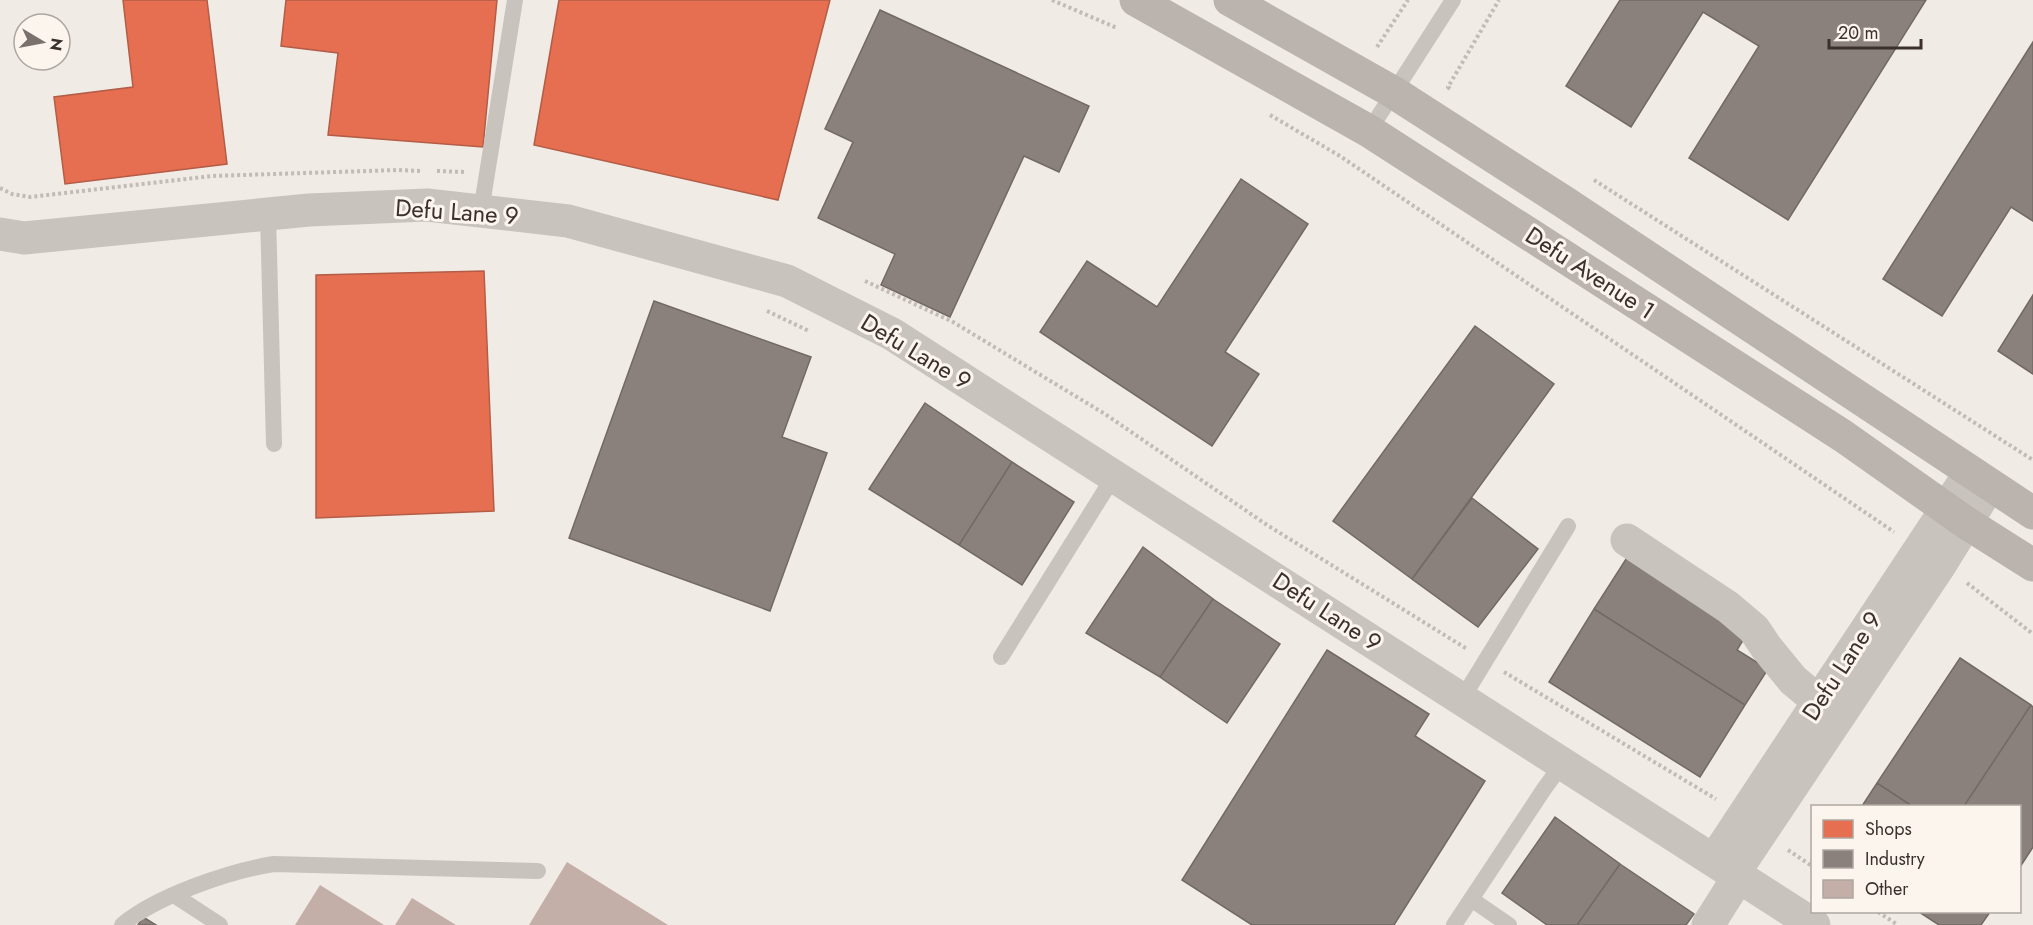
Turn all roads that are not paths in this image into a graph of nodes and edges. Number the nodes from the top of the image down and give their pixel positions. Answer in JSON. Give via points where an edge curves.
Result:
{"nodes":[{"id":1,"x":515,"y":0,"type":"edge"},
{"id":2,"x":1136,"y":0,"type":"edge"},
{"id":3,"x":1230,"y":0,"type":"edge"},
{"id":4,"x":1453,"y":0,"type":"edge"},
{"id":5,"x":1393,"y":92,"type":"junction"},
{"id":6,"x":1369,"y":131,"type":"junction"},
{"id":7,"x":481,"y":211,"type":"junction"},
{"id":8,"x":268,"y":214,"type":"junction"},
{"id":9,"x":0,"y":234,"type":"edge"},
{"id":10,"x":274,"y":444,"type":"dead end"},
{"id":11,"x":1114,"y":476,"type":"junction"},
{"id":12,"x":1980,"y":479,"type":"junction"},
{"id":13,"x":2033,"y":513,"type":"edge"},
{"id":14,"x":1955,"y":515,"type":"junction"},
{"id":15,"x":1568,"y":526,"type":"dead end"},
{"id":16,"x":1627,"y":540,"type":"dead end"},
{"id":17,"x":1929,"y":557,"type":"junction"},
{"id":18,"x":2033,"y":565,"type":"edge"},
{"id":19,"x":1001,"y":657,"type":"dead end"},
{"id":20,"x":1462,"y":699,"type":"junction"},
{"id":21,"x":1818,"y":701,"type":"junction"},
{"id":22,"x":1563,"y":764,"type":"junction"},
{"id":23,"x":1729,"y":870,"type":"junction"},
{"id":24,"x":538,"y":871,"type":"dead end"},
{"id":25,"x":174,"y":895,"type":"junction"},
{"id":26,"x":1471,"y":899,"type":"junction"},
{"id":27,"x":1807,"y":923,"type":"edge"},
{"id":28,"x":122,"y":925,"type":"edge"},
{"id":29,"x":220,"y":925,"type":"edge"},
{"id":30,"x":1455,"y":925,"type":"edge"},
{"id":31,"x":1509,"y":925,"type":"edge"},
{"id":32,"x":1708,"y":925,"type":"edge"}],
"edges":[{"from":1,"to":7,"type":"lane"},
{"from":2,"to":6,"type":"main road","name":"Defu Avenue 1"},
{"from":3,"to":5,"type":"main road","name":"Defu Avenue 1"},
{"from":4,"to":5,"type":"lane"},
{"from":5,"to":6,"type":"lane"},
{"from":5,"to":12,"type":"main road","name":"Defu Avenue 1"},
{"from":6,"to":14,"type":"main road","name":"Defu Avenue 1","via":[[1843,436]]},
{"from":7,"to":8,"type":"street","name":"Defu Lane 9","via":[[427,205]]},
{"from":7,"to":11,"type":"street","name":"Defu Lane 9","via":[[568,221],[787,281],[892,334]]},
{"from":8,"to":9,"type":"street","name":"Defu Lane 9","via":[[24,238]]},
{"from":8,"to":10,"type":"lane"},
{"from":11,"to":19,"type":"lane"},
{"from":11,"to":20,"type":"street","name":"Defu Lane 9"},
{"from":12,"to":13,"type":"main road","name":"Defu Avenue 1"},
{"from":12,"to":14,"type":"street","name":"Defu Lane 9"},
{"from":14,"to":17,"type":"street","name":"Defu Lane 9"},
{"from":14,"to":18,"type":"main road","name":"Defu Avenue 1"},
{"from":15,"to":20,"type":"lane"},
{"from":16,"to":21,"type":"street","via":[[1754,629],[1793,680]]},
{"from":17,"to":21,"type":"street","name":"Defu Lane 9"},
{"from":17,"to":23,"type":"street","name":"Defu Lane 9"},
{"from":20,"to":22,"type":"street","name":"Defu Lane 9"},
{"from":21,"to":23,"type":"street","name":"Defu Lane 9"},
{"from":22,"to":23,"type":"street","name":"Defu Lane 9"},
{"from":22,"to":26,"type":"lane"},
{"from":23,"to":27,"type":"street","name":"Defu Lane 9"},
{"from":23,"to":32,"type":"street"},
{"from":24,"to":25,"type":"lane","via":[[274,864],[247,868]]},
{"from":25,"to":28,"type":"lane","via":[[138,912]]},
{"from":25,"to":29,"type":"lane"},
{"from":26,"to":30,"type":"lane"},
{"from":26,"to":31,"type":"lane"}]}
